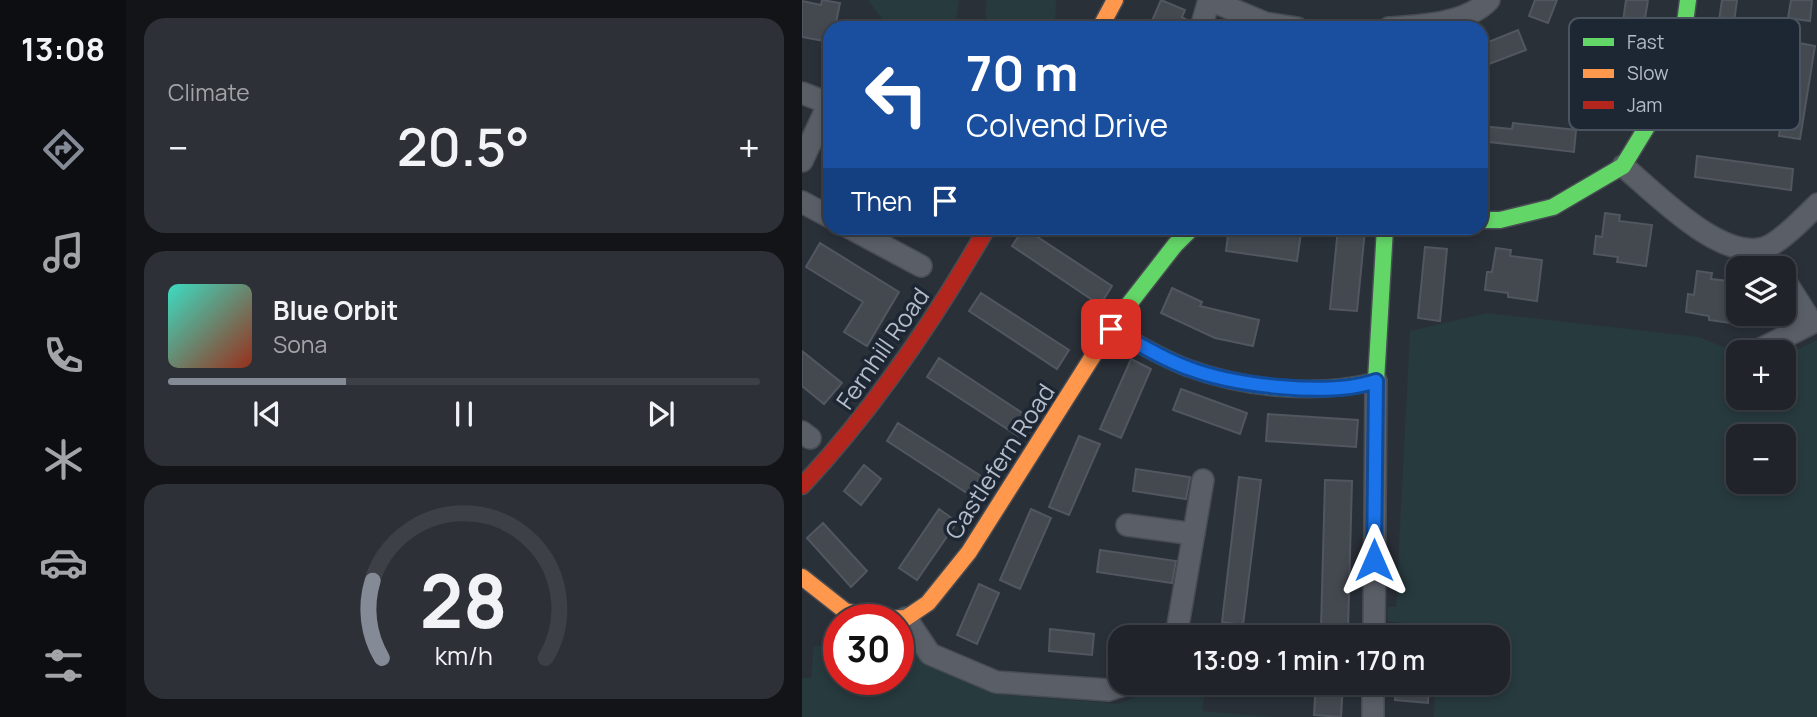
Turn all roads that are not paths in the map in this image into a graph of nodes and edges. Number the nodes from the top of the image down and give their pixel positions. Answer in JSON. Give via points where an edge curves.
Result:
{"nodes":[{"id":1,"x":1115,"y":0,"type":"edge"},
{"id":2,"x":1209,"y":0,"type":"edge"},
{"id":3,"x":1489,"y":0,"type":"edge"},
{"id":4,"x":1688,"y":0,"type":"edge"},
{"id":5,"x":1686,"y":18,"type":"edge"},
{"id":6,"x":1104,"y":21,"type":"edge"},
{"id":7,"x":1202,"y":21,"type":"edge"},
{"id":8,"x":1260,"y":21,"type":"edge"},
{"id":9,"x":1443,"y":21,"type":"edge"},
{"id":10,"x":802,"y":93,"type":"edge"},
{"id":11,"x":823,"y":100,"type":"edge"},
{"id":12,"x":823,"y":115,"type":"edge"},
{"id":13,"x":1645,"y":130,"type":"edge"},
{"id":14,"x":802,"y":161,"type":"edge"},
{"id":15,"x":1623,"y":166,"type":"junction"},
{"id":16,"x":802,"y":202,"type":"edge"},
{"id":17,"x":1818,"y":204,"type":"edge"},
{"id":18,"x":823,"y":213,"type":"edge"},
{"id":19,"x":1488,"y":220,"type":"edge"},
{"id":20,"x":863,"y":235,"type":"edge"},
{"id":21,"x":984,"y":235,"type":"edge"},
{"id":22,"x":1185,"y":235,"type":"edge"},
{"id":23,"x":1385,"y":235,"type":"edge"},
{"id":24,"x":1764,"y":248,"type":"junction"},
{"id":25,"x":1769,"y":256,"type":"edge"},
{"id":26,"x":921,"y":266,"type":"dead end"},
{"id":27,"x":1796,"y":298,"type":"edge"},
{"id":28,"x":1111,"y":329,"type":"junction"},
{"id":29,"x":1779,"y":340,"type":"edge"},
{"id":30,"x":1376,"y":381,"type":"junction"},
{"id":31,"x":1203,"y":480,"type":"dead end"},
{"id":32,"x":802,"y":486,"type":"edge"},
{"id":33,"x":1127,"y":526,"type":"dead end"},
{"id":34,"x":1194,"y":534,"type":"junction"},
{"id":35,"x":802,"y":577,"type":"edge"},
{"id":36,"x":836,"y":604,"type":"edge"},
{"id":37,"x":914,"y":613,"type":"edge"},
{"id":38,"x":1178,"y":625,"type":"edge"},
{"id":39,"x":1374,"y":625,"type":"edge"},
{"id":40,"x":914,"y":630,"type":"edge"},
{"id":41,"x":1108,"y":690,"type":"edge"},
{"id":42,"x":1373,"y":695,"type":"edge"},
{"id":43,"x":1373,"y":717,"type":"edge"}],
"edges":[{"from":1,"to":6,"type":"street"},
{"from":2,"to":7,"type":"street"},
{"from":2,"to":8,"type":"street"},
{"from":3,"to":9,"type":"street","via":[[1479,10]]},
{"from":4,"to":5,"type":"street"},
{"from":10,"to":11,"type":"street"},
{"from":12,"to":14,"type":"street"},
{"from":13,"to":15,"type":"street"},
{"from":15,"to":19,"type":"street","via":[[1553,207]]},
{"from":15,"to":24,"type":"street","via":[[1706,236],[1737,248]]},
{"from":16,"to":18,"type":"street"},
{"from":17,"to":24,"type":"street"},
{"from":20,"to":26,"type":"street"},
{"from":21,"to":32,"type":"street","name":"Fernhill Road","via":[[957,282],[864,414]]},
{"from":22,"to":28,"type":"street","name":"Castlefern Road"},
{"from":23,"to":30,"type":"street"},
{"from":24,"to":25,"type":"street"},
{"from":27,"to":29,"type":"street","via":[[1812,323]]},
{"from":28,"to":30,"type":"street","via":[[1188,368],[1244,383],[1310,388],[1358,387]]},
{"from":28,"to":37,"type":"street","name":"Castlefern Road","via":[[969,552],[928,603]]},
{"from":30,"to":39,"type":"street"},
{"from":31,"to":34,"type":"street"},
{"from":33,"to":34,"type":"street"},
{"from":34,"to":38,"type":"street"},
{"from":35,"to":36,"type":"street"},
{"from":40,"to":41,"type":"street","via":[[930,653],[996,682]]},
{"from":42,"to":43,"type":"street"}]}
